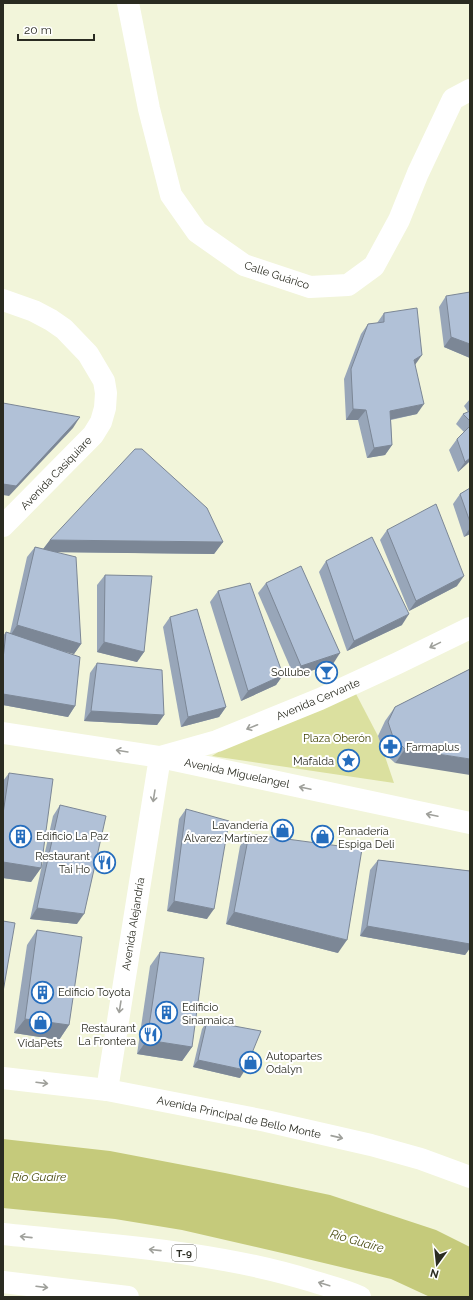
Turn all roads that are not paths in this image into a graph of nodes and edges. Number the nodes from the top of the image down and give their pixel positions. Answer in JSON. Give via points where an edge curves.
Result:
{"nodes":[{"id":1,"x":128,"y":3,"type":"edge"},
{"id":2,"x":470,"y":90,"type":"edge"},
{"id":3,"x":3,"y":300,"type":"edge"},
{"id":4,"x":3,"y":526,"type":"edge"},
{"id":5,"x":470,"y":628,"type":"edge"},
{"id":6,"x":3,"y":733,"type":"edge"},
{"id":7,"x":160,"y":757,"type":"junction"},
{"id":8,"x":470,"y":823,"type":"edge"},
{"id":9,"x":3,"y":1078,"type":"edge"},
{"id":10,"x":107,"y":1090,"type":"junction"},
{"id":11,"x":470,"y":1177,"type":"edge"},
{"id":12,"x":3,"y":1234,"type":"edge"},
{"id":13,"x":3,"y":1282,"type":"edge"},
{"id":14,"x":128,"y":1297,"type":"edge"},
{"id":15,"x":360,"y":1297,"type":"edge"}],
"edges":[{"from":1,"to":2,"type":"main road","name":"Calle Guárico","via":[[149,108],[171,195],[197,232],[244,265],[310,287],[348,285],[374,266],[399,220],[452,100]]},
{"from":3,"to":4,"type":"main road","name":"Avenida Casiquiare","via":[[34,311],[64,329],[88,354],[104,381],[106,393],[101,422],[93,435]]},
{"from":5,"to":7,"type":"main road","name":"Avenida Cervante","one_way":true,"via":[[320,699],[217,741]]},
{"from":7,"to":6,"type":"main road","name":"Avenida Miguelangel","one_way":true},
{"from":8,"to":7,"type":"main road","name":"Avenida Miguelangel","one_way":true},
{"from":7,"to":10,"type":"main road","name":"Avenida Alejandría","one_way":true},
{"from":9,"to":10,"type":"main road","name":"Avenida Principal de Bello Monte","one_way":true},
{"from":10,"to":11,"type":"main road","name":"Avenida Principal de Bello Monte","one_way":true,"via":[[363,1143],[421,1159]]},
{"from":15,"to":12,"type":"main road","number":"T-9","one_way":true,"via":[[295,1276],[238,1262],[177,1252]]},
{"from":13,"to":14,"type":"main road","one_way":true}]}
